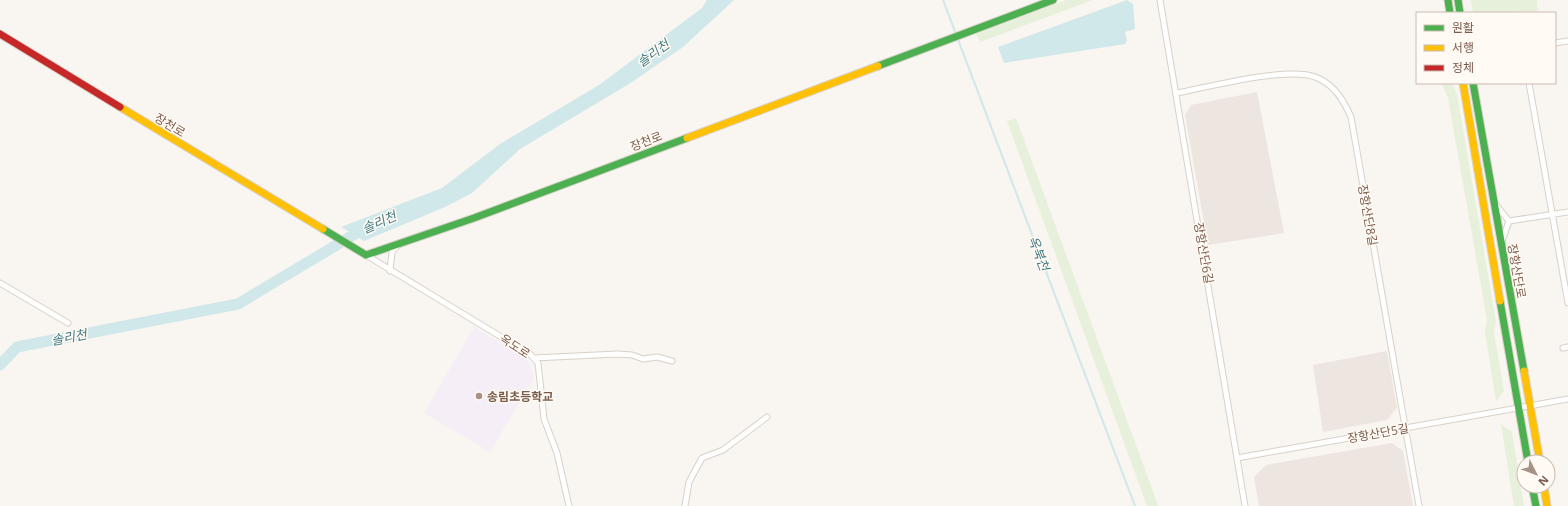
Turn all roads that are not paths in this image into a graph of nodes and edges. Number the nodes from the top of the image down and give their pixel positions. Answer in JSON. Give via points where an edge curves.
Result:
{"nodes":[{"id":1,"x":1053,"y":0,"type":"edge"},
{"id":2,"x":1160,"y":0,"type":"edge"},
{"id":3,"x":1448,"y":0,"type":"edge"},
{"id":4,"x":1458,"y":0,"type":"edge"},
{"id":5,"x":1450,"y":12,"type":"edge"},
{"id":6,"x":1460,"y":12,"type":"edge"},
{"id":7,"x":0,"y":34,"type":"edge"},
{"id":8,"x":1568,"y":41,"type":"edge"},
{"id":9,"x":1556,"y":43,"type":"edge"},
{"id":10,"x":1463,"y":84,"type":"edge"},
{"id":11,"x":1473,"y":84,"type":"edge"},
{"id":12,"x":1529,"y":84,"type":"edge"},
{"id":13,"x":1177,"y":93,"type":"junction"},
{"id":14,"x":1494,"y":202,"type":"junction"},
{"id":15,"x":1568,"y":212,"type":"edge"},
{"id":16,"x":1553,"y":214,"type":"junction"},
{"id":17,"x":1509,"y":221,"type":"junction"},
{"id":18,"x":399,"y":244,"type":"junction"},
{"id":19,"x":1501,"y":245,"type":"junction"},
{"id":20,"x":366,"y":255,"type":"junction"},
{"id":21,"x":390,"y":271,"type":"junction"},
{"id":22,"x":0,"y":283,"type":"edge"},
{"id":23,"x":1568,"y":303,"type":"edge"},
{"id":24,"x":68,"y":323,"type":"dead end"},
{"id":25,"x":534,"y":358,"type":"junction"},
{"id":26,"x":672,"y":361,"type":"dead end"},
{"id":27,"x":1568,"y":399,"type":"edge"},
{"id":28,"x":1529,"y":406,"type":"junction"},
{"id":29,"x":1519,"y":408,"type":"junction"},
{"id":30,"x":767,"y":417,"type":"dead end"},
{"id":31,"x":1406,"y":428,"type":"junction"},
{"id":32,"x":1527,"y":454,"type":"edge"},
{"id":33,"x":1538,"y":454,"type":"edge"},
{"id":34,"x":1237,"y":458,"type":"junction"},
{"id":35,"x":1534,"y":494,"type":"edge"},
{"id":36,"x":1545,"y":494,"type":"edge"},
{"id":37,"x":569,"y":506,"type":"edge"},
{"id":38,"x":685,"y":506,"type":"edge"},
{"id":39,"x":1245,"y":506,"type":"edge"},
{"id":40,"x":1419,"y":506,"type":"edge"},
{"id":41,"x":1536,"y":506,"type":"edge"},
{"id":42,"x":1547,"y":506,"type":"edge"}],
"edges":[{"from":1,"to":18,"type":"main road","name":"장천로"},
{"from":2,"to":13,"type":"street","name":"장항산단6길"},
{"from":3,"to":5,"type":"main road"},
{"from":4,"to":6,"type":"main road"},
{"from":7,"to":20,"type":"main road","name":"장천로"},
{"from":8,"to":9,"type":"street"},
{"from":10,"to":29,"type":"main road","name":"장항산단로"},
{"from":11,"to":14,"type":"main road","name":"장항산단로"},
{"from":12,"to":16,"type":"street"},
{"from":13,"to":31,"type":"street","name":"장항산단8길","via":[[1268,76],[1302,74],[1318,78],[1333,88],[1344,101],[1351,117]]},
{"from":13,"to":34,"type":"street","name":"장항산단6길"},
{"from":14,"to":17,"type":"street"},
{"from":14,"to":19,"type":"main road","name":"장항산단로"},
{"from":15,"to":16,"type":"street"},
{"from":16,"to":17,"type":"street"},
{"from":16,"to":23,"type":"street"},
{"from":17,"to":19,"type":"street"},
{"from":18,"to":20,"type":"main road","name":"장천로"},
{"from":18,"to":21,"type":"street","via":[[392,252]]},
{"from":19,"to":28,"type":"main road","name":"장항산단로"},
{"from":20,"to":21,"type":"street","name":"옥도로"},
{"from":21,"to":25,"type":"street","name":"옥도로"},
{"from":22,"to":24,"type":"street"},
{"from":25,"to":26,"type":"street","via":[[617,354]]},
{"from":25,"to":37,"type":"street","name":"옥도로","via":[[538,363],[544,419],[557,453]]},
{"from":27,"to":28,"type":"street","name":"장항산단5길"},
{"from":28,"to":29,"type":"street","name":"장항산단5길"},
{"from":28,"to":33,"type":"main road","name":"장항산단로"},
{"from":29,"to":31,"type":"street","name":"장항산단5길"},
{"from":29,"to":32,"type":"main road","name":"장항산단로"},
{"from":30,"to":38,"type":"street","via":[[723,450],[702,458],[689,482]]},
{"from":31,"to":34,"type":"street","name":"장항산단5길"},
{"from":31,"to":40,"type":"street","name":"장항산단8길"},
{"from":34,"to":39,"type":"street","name":"장항산단6길"},
{"from":35,"to":41,"type":"main road"},
{"from":36,"to":42,"type":"main road"}]}
